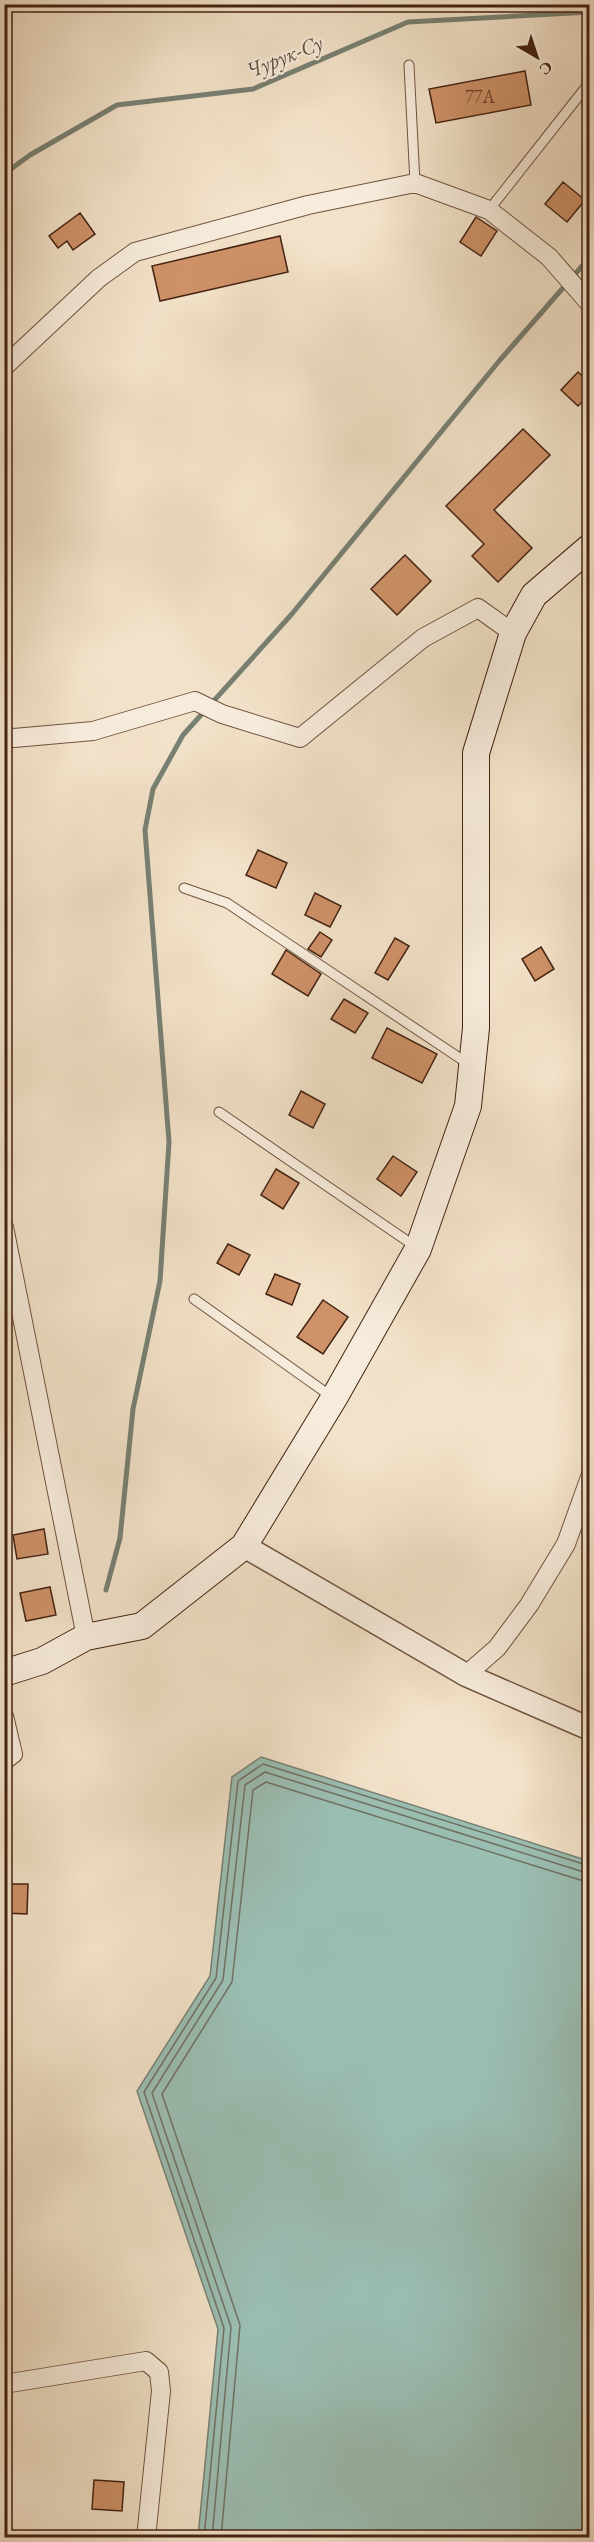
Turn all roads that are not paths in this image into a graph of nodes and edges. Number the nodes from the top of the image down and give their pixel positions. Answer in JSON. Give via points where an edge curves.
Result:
{"nodes":[{"id":1,"x":408,"y":65,"type":"dead end"},
{"id":2,"x":586,"y":87,"type":"dead end"},
{"id":3,"x":415,"y":183,"type":"junction"},
{"id":4,"x":489,"y":210,"type":"junction"},
{"id":5,"x":590,"y":304,"type":"edge"},
{"id":6,"x":4,"y":367,"type":"edge"},
{"id":7,"x":590,"y":547,"type":"edge"},
{"id":8,"x":513,"y":633,"type":"junction"},
{"id":9,"x":4,"y":737,"type":"edge"},
{"id":10,"x":184,"y":888,"type":"dead end"},
{"id":11,"x":472,"y":1067,"type":"junction"},
{"id":12,"x":219,"y":1112,"type":"dead end"},
{"id":13,"x":4,"y":1227,"type":"edge"},
{"id":14,"x":418,"y":1249,"type":"junction"},
{"id":15,"x":194,"y":1299,"type":"dead end"},
{"id":16,"x":334,"y":1398,"type":"junction"},
{"id":17,"x":590,"y":1477,"type":"edge"},
{"id":18,"x":244,"y":1546,"type":"junction"},
{"id":19,"x":86,"y":1637,"type":"junction"},
{"id":20,"x":4,"y":1673,"type":"edge"},
{"id":21,"x":466,"y":1675,"type":"junction"},
{"id":22,"x":4,"y":1716,"type":"edge"},
{"id":23,"x":590,"y":1729,"type":"edge"},
{"id":24,"x":4,"y":1761,"type":"edge"},
{"id":25,"x":4,"y":2384,"type":"edge"},
{"id":26,"x":146,"y":2538,"type":"edge"}],
"edges":[{"from":1,"to":3,"type":"lane"},
{"from":2,"to":4,"type":"lane"},
{"from":3,"to":4,"type":"street"},
{"from":3,"to":6,"type":"street","via":[[308,205],[135,252],[99,278]]},
{"from":4,"to":5,"type":"street","via":[[549,257]]},
{"from":7,"to":8,"type":"main road","via":[[534,595]]},
{"from":8,"to":9,"type":"street","via":[[478,608],[423,638],[300,738],[222,714],[195,701],[93,731]]},
{"from":8,"to":11,"type":"main road","via":[[476,753],[476,1028]]},
{"from":10,"to":11,"type":"lane","via":[[227,903]]},
{"from":11,"to":14,"type":"main road","via":[[468,1106]]},
{"from":12,"to":14,"type":"lane"},
{"from":13,"to":19,"type":"street"},
{"from":14,"to":16,"type":"main road"},
{"from":15,"to":16,"type":"lane"},
{"from":16,"to":18,"type":"main road"},
{"from":17,"to":21,"type":"street","via":[[566,1544],[529,1605],[497,1648]]},
{"from":18,"to":19,"type":"main road","via":[[142,1626]]},
{"from":18,"to":21,"type":"street"},
{"from":19,"to":20,"type":"main road","via":[[42,1660]]},
{"from":21,"to":23,"type":"street"},
{"from":22,"to":24,"type":"street","via":[[13,1754]]},
{"from":25,"to":26,"type":"street","via":[[146,2361],[159,2372],[161,2391]]}]}
